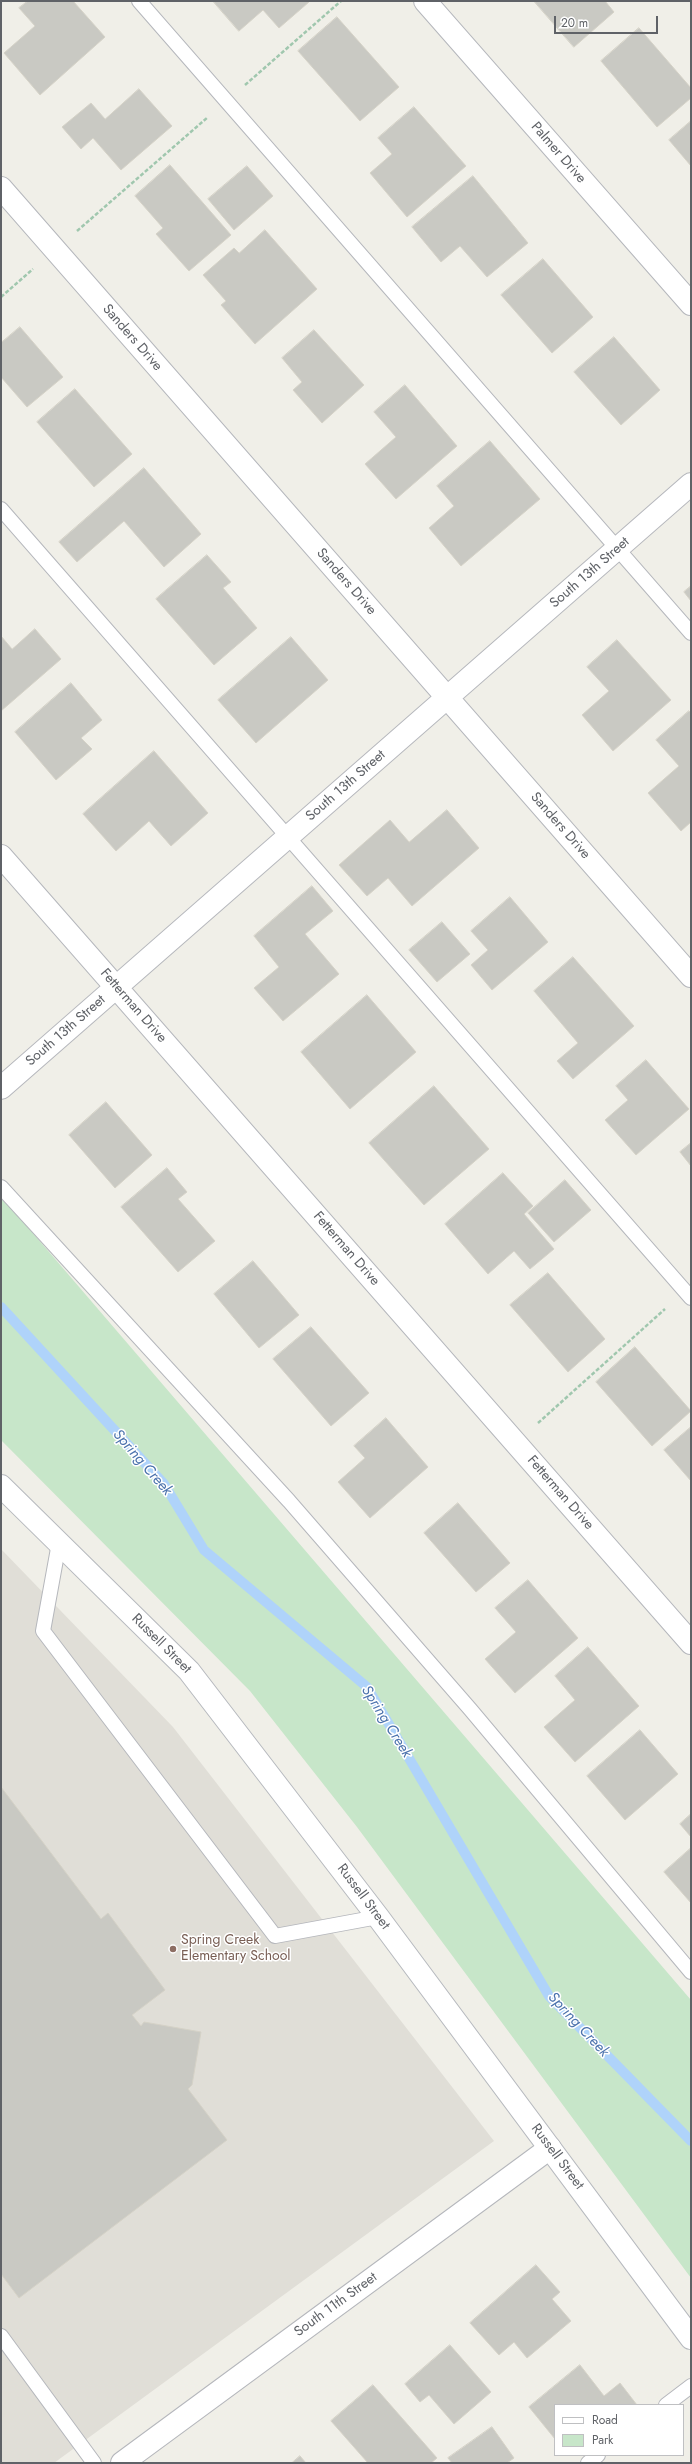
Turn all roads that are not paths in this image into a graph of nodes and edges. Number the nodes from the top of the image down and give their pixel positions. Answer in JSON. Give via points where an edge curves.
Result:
{"nodes":[{"id":1,"x":139,"y":1,"type":"edge"},
{"id":2,"x":425,"y":1,"type":"edge"},
{"id":3,"x":1,"y":188,"type":"edge"},
{"id":4,"x":691,"y":304,"type":"edge"},
{"id":5,"x":691,"y":484,"type":"edge"},
{"id":6,"x":1,"y":509,"type":"edge"},
{"id":7,"x":618,"y":549,"type":"junction"},
{"id":8,"x":691,"y":633,"type":"edge"},
{"id":9,"x":447,"y":698,"type":"junction"},
{"id":10,"x":289,"y":837,"type":"junction"},
{"id":11,"x":1,"y":856,"type":"edge"},
{"id":12,"x":691,"y":976,"type":"edge"},
{"id":13,"x":116,"y":987,"type":"junction"},
{"id":14,"x":1,"y":1088,"type":"edge"},
{"id":15,"x":1,"y":1187,"type":"edge"},
{"id":16,"x":688,"y":1295,"type":"edge"},
{"id":17,"x":1,"y":1486,"type":"edge"},
{"id":18,"x":59,"y":1543,"type":"junction"},
{"id":19,"x":691,"y":1644,"type":"edge"},
{"id":20,"x":378,"y":1917,"type":"junction"},
{"id":21,"x":691,"y":1972,"type":"edge"},
{"id":22,"x":550,"y":2148,"type":"junction"},
{"id":23,"x":1,"y":2336,"type":"edge"},
{"id":24,"x":691,"y":2338,"type":"edge"},
{"id":25,"x":691,"y":2386,"type":"edge"},
{"id":26,"x":667,"y":2404,"type":"edge"},
{"id":27,"x":597,"y":2456,"type":"edge"},
{"id":28,"x":94,"y":2463,"type":"edge"},
{"id":29,"x":122,"y":2463,"type":"edge"},
{"id":30,"x":588,"y":2463,"type":"edge"}],
"edges":[{"from":1,"to":7,"type":"lane"},
{"from":2,"to":4,"type":"street","name":"Palmer Drive"},
{"from":3,"to":9,"type":"street","name":"Sanders Drive"},
{"from":5,"to":7,"type":"street","name":"South 13th Street"},
{"from":6,"to":10,"type":"lane"},
{"from":7,"to":8,"type":"lane"},
{"from":7,"to":9,"type":"street","name":"South 13th Street"},
{"from":9,"to":10,"type":"street","name":"South 13th Street"},
{"from":9,"to":12,"type":"street","name":"Sanders Drive"},
{"from":10,"to":13,"type":"street","name":"South 13th Street"},
{"from":10,"to":16,"type":"lane"},
{"from":11,"to":13,"type":"street","name":"Fetterman Drive"},
{"from":13,"to":14,"type":"street","name":"South 13th Street"},
{"from":13,"to":19,"type":"street","name":"Fetterman Drive"},
{"from":15,"to":21,"type":"lane","via":[[289,1501],[465,1703]]},
{"from":17,"to":18,"type":"street","name":"Russell Street"},
{"from":18,"to":20,"type":"street","name":"Russell Street","via":[[189,1671]]},
{"from":18,"to":20,"type":"lane","via":[[43,1631],[275,1936]]},
{"from":20,"to":22,"type":"street","name":"Russell Street"},
{"from":22,"to":24,"type":"street","name":"Russell Street"},
{"from":22,"to":29,"type":"street","name":"South 11th Street"},
{"from":23,"to":28,"type":"lane"},
{"from":25,"to":26,"type":"lane"},
{"from":27,"to":30,"type":"lane"}]}
